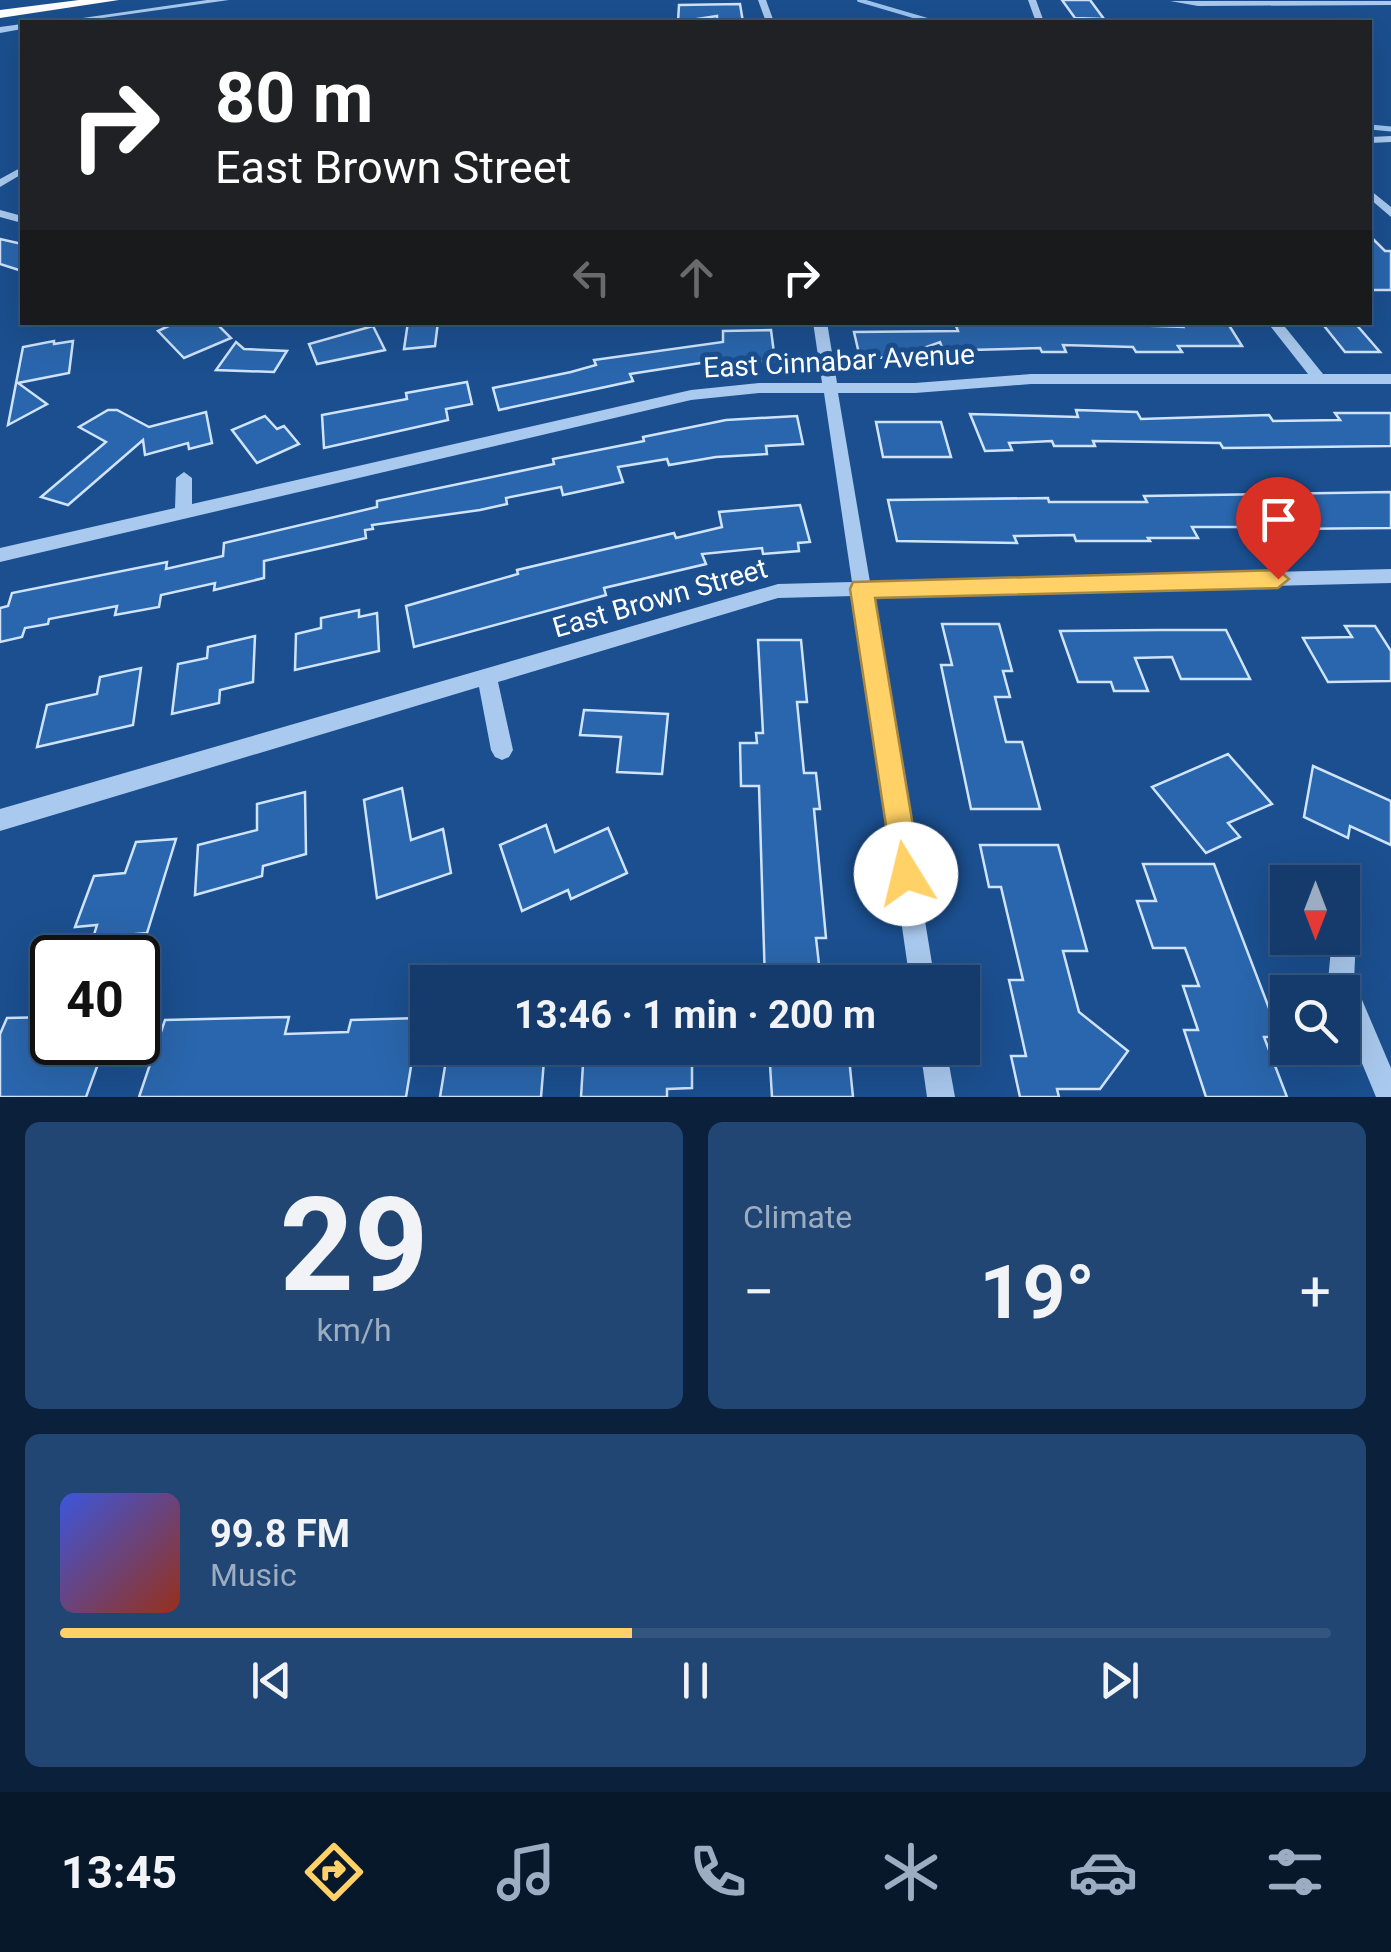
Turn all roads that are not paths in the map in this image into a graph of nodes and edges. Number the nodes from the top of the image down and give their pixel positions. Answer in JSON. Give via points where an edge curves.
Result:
{"nodes":[{"id":1,"x":112,"y":0,"type":"edge"},
{"id":2,"x":224,"y":0,"type":"edge"},
{"id":3,"x":1174,"y":0,"type":"edge"},
{"id":4,"x":1391,"y":3,"type":"edge"},
{"id":5,"x":0,"y":14,"type":"edge"},
{"id":6,"x":74,"y":20,"type":"edge"},
{"id":7,"x":1372,"y":195,"type":"edge"},
{"id":8,"x":1391,"y":214,"type":"edge"},
{"id":9,"x":820,"y":325,"type":"edge"},
{"id":10,"x":1274,"y":325,"type":"edge"},
{"id":11,"x":1391,"y":379,"type":"edge"},
{"id":12,"x":1320,"y":380,"type":"junction"},
{"id":13,"x":830,"y":389,"type":"junction"},
{"id":14,"x":184,"y":478,"type":"dead end"},
{"id":15,"x":184,"y":512,"type":"junction"},
{"id":16,"x":0,"y":554,"type":"edge"},
{"id":17,"x":1391,"y":576,"type":"edge"},
{"id":18,"x":862,"y":589,"type":"junction"},
{"id":19,"x":487,"y":676,"type":"junction"},
{"id":20,"x":502,"y":750,"type":"dead end"},
{"id":21,"x":0,"y":820,"type":"edge"},
{"id":22,"x":1342,"y":955,"type":"edge"},
{"id":23,"x":919,"y":965,"type":"edge"},
{"id":24,"x":936,"y":1065,"type":"edge"},
{"id":25,"x":941,"y":1097,"type":"edge"},
{"id":26,"x":1390,"y":1097,"type":"edge"}],
"edges":[{"from":1,"to":5,"type":"highway"},
{"from":2,"to":6,"type":"street"},
{"from":3,"to":4,"type":"street"},
{"from":7,"to":8,"type":"street"},
{"from":9,"to":13,"type":"street"},
{"from":10,"to":12,"type":"street"},
{"from":11,"to":12,"type":"street","name":"East Cinnabar Avenue"},
{"from":12,"to":13,"type":"street","name":"East Cinnabar Avenue","via":[[1030,379]]},
{"from":13,"to":15,"type":"street","name":"East Cinnabar Avenue","via":[[691,395]]},
{"from":13,"to":18,"type":"street"},
{"from":14,"to":15,"type":"street"},
{"from":15,"to":16,"type":"street","name":"East Cinnabar Avenue"},
{"from":17,"to":18,"type":"street","name":"East Brown Street"},
{"from":18,"to":19,"type":"street","name":"East Brown Street","via":[[778,591]]},
{"from":18,"to":23,"type":"street"},
{"from":19,"to":20,"type":"street"},
{"from":19,"to":21,"type":"street","name":"East Brown Street"},
{"from":22,"to":26,"type":"street","via":[[1340,982]]},
{"from":24,"to":25,"type":"street"}]}
